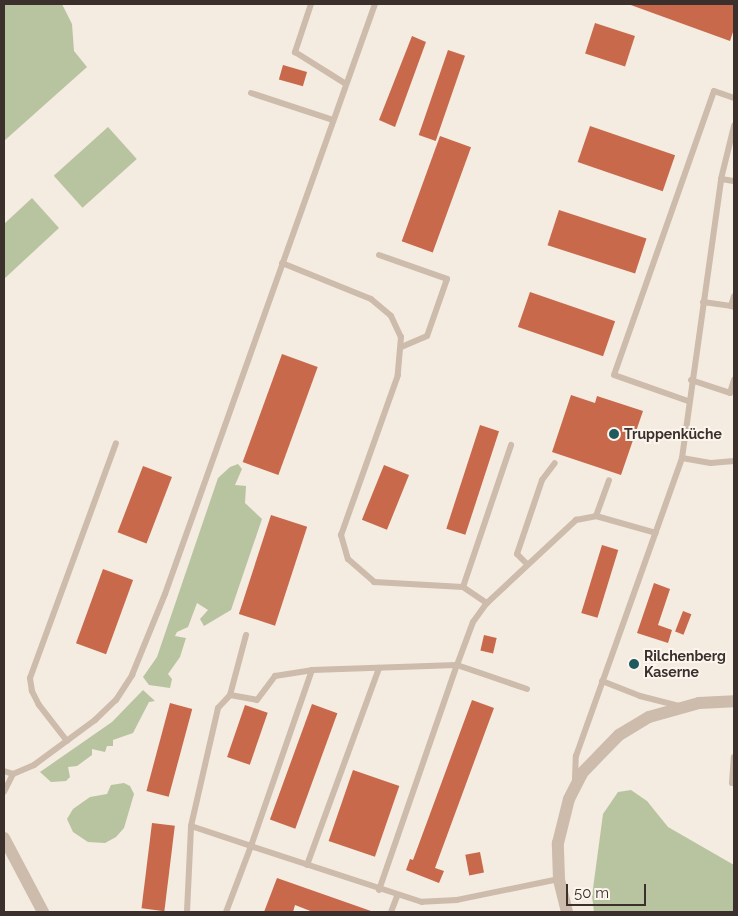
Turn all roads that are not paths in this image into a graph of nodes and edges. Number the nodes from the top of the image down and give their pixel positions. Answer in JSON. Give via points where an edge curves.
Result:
{"nodes":[{"id":1,"x":311,"y":4,"type":"edge"},
{"id":2,"x":375,"y":4,"type":"edge"},
{"id":3,"x":346,"y":84,"type":"junction"},
{"id":4,"x":251,"y":92,"type":"dead end"},
{"id":5,"x":734,"y":98,"type":"edge"},
{"id":6,"x":333,"y":120,"type":"junction"},
{"id":7,"x":734,"y":126,"type":"edge"},
{"id":8,"x":721,"y":179,"type":"junction"},
{"id":9,"x":734,"y":181,"type":"edge"},
{"id":10,"x":379,"y":255,"type":"dead end"},
{"id":11,"x":282,"y":263,"type":"junction"},
{"id":12,"x":734,"y":296,"type":"edge"},
{"id":13,"x":703,"y":302,"type":"junction"},
{"id":14,"x":732,"y":306,"type":"edge"},
{"id":15,"x":401,"y":347,"type":"junction"},
{"id":16,"x":691,"y":380,"type":"junction"},
{"id":17,"x":734,"y":380,"type":"edge"},
{"id":18,"x":688,"y":401,"type":"junction"},
{"id":19,"x":116,"y":443,"type":"dead end"},
{"id":20,"x":511,"y":444,"type":"dead end"},
{"id":21,"x":682,"y":458,"type":"junction"},
{"id":22,"x":734,"y":461,"type":"edge"},
{"id":23,"x":556,"y":463,"type":"dead end"},
{"id":24,"x":609,"y":480,"type":"dead end"},
{"id":25,"x":596,"y":516,"type":"junction"},
{"id":26,"x":656,"y":533,"type":"junction"},
{"id":27,"x":527,"y":564,"type":"junction"},
{"id":28,"x":463,"y":587,"type":"junction"},
{"id":29,"x":486,"y":603,"type":"junction"},
{"id":30,"x":246,"y":635,"type":"dead end"},
{"id":31,"x":457,"y":665,"type":"junction"},
{"id":32,"x":379,"y":668,"type":"junction"},
{"id":33,"x":312,"y":670,"type":"junction"},
{"id":34,"x":602,"y":682,"type":"junction"},
{"id":35,"x":526,"y":689,"type":"dead end"},
{"id":36,"x":230,"y":695,"type":"junction"},
{"id":37,"x":734,"y":701,"type":"edge"},
{"id":38,"x":683,"y":707,"type":"junction"},
{"id":39,"x":67,"y":741,"type":"junction"},
{"id":40,"x":734,"y":757,"type":"edge"},
{"id":41,"x":4,"y":771,"type":"edge"},
{"id":42,"x":13,"y":774,"type":"junction"},
{"id":43,"x":732,"y":783,"type":"dead end"},
{"id":44,"x":574,"y":786,"type":"junction"},
{"id":45,"x":4,"y":792,"type":"edge"},
{"id":46,"x":190,"y":826,"type":"junction"},
{"id":47,"x":4,"y":838,"type":"edge"},
{"id":48,"x":251,"y":846,"type":"junction"},
{"id":49,"x":307,"y":865,"type":"junction"},
{"id":50,"x":559,"y":878,"type":"junction"},
{"id":51,"x":379,"y":890,"type":"junction"},
{"id":52,"x":397,"y":896,"type":"junction"},
{"id":53,"x":43,"y":912,"type":"edge"},
{"id":54,"x":187,"y":912,"type":"edge"},
{"id":55,"x":226,"y":912,"type":"edge"},
{"id":56,"x":391,"y":912,"type":"edge"},
{"id":57,"x":567,"y":912,"type":"edge"}],
"edges":[{"from":1,"to":3,"type":"lane","via":[[295,52]]},
{"from":2,"to":3,"type":"lane"},
{"from":3,"to":6,"type":"lane"},
{"from":4,"to":6,"type":"lane"},
{"from":5,"to":18,"type":"lane","via":[[714,91],[614,375]]},
{"from":6,"to":11,"type":"lane"},
{"from":7,"to":8,"type":"lane"},
{"from":8,"to":9,"type":"lane"},
{"from":8,"to":13,"type":"lane"},
{"from":10,"to":15,"type":"lane","via":[[447,279],[427,336]]},
{"from":11,"to":15,"type":"lane","via":[[371,299],[391,316],[401,337]]},
{"from":11,"to":39,"type":"lane","via":[[165,594],[132,675],[116,700]]},
{"from":12,"to":14,"type":"lane"},
{"from":13,"to":14,"type":"lane"},
{"from":13,"to":16,"type":"lane"},
{"from":15,"to":28,"type":"lane","via":[[398,375],[341,535],[342,547],[355,568],[374,582]]},
{"from":16,"to":17,"type":"lane","via":[[730,393]]},
{"from":16,"to":18,"type":"lane"},
{"from":18,"to":21,"type":"lane"},
{"from":19,"to":39,"type":"lane","via":[[30,678],[32,692],[39,705]]},
{"from":20,"to":28,"type":"lane"},
{"from":21,"to":22,"type":"lane","via":[[711,463]]},
{"from":21,"to":26,"type":"lane"},
{"from":23,"to":27,"type":"lane","via":[[542,480],[517,554]]},
{"from":24,"to":25,"type":"lane"},
{"from":25,"to":26,"type":"lane"},
{"from":25,"to":27,"type":"lane","via":[[576,520]]},
{"from":26,"to":34,"type":"lane"},
{"from":27,"to":29,"type":"lane"},
{"from":28,"to":29,"type":"lane"},
{"from":29,"to":31,"type":"lane","via":[[473,622]]},
{"from":30,"to":36,"type":"lane"},
{"from":31,"to":32,"type":"lane"},
{"from":31,"to":35,"type":"lane"},
{"from":31,"to":51,"type":"lane"},
{"from":32,"to":33,"type":"lane"},
{"from":32,"to":49,"type":"lane"},
{"from":33,"to":36,"type":"lane","via":[[275,676],[257,700]]},
{"from":33,"to":48,"type":"lane"},
{"from":34,"to":38,"type":"lane"},
{"from":34,"to":44,"type":"lane","via":[[576,756]]},
{"from":36,"to":46,"type":"lane","via":[[218,708]]},
{"from":37,"to":38,"type":"street"},
{"from":38,"to":44,"type":"street","via":[[649,717],[619,735],[592,761]]},
{"from":39,"to":42,"type":"lane","via":[[34,765]]},
{"from":40,"to":43,"type":"lane"},
{"from":41,"to":42,"type":"lane"},
{"from":42,"to":45,"type":"lane"},
{"from":44,"to":50,"type":"street","via":[[561,826]]},
{"from":46,"to":48,"type":"lane"},
{"from":46,"to":54,"type":"lane"},
{"from":47,"to":53,"type":"street"},
{"from":48,"to":49,"type":"lane"},
{"from":48,"to":55,"type":"lane"},
{"from":49,"to":51,"type":"lane"},
{"from":50,"to":52,"type":"lane","via":[[457,900],[422,902]]},
{"from":50,"to":57,"type":"street"},
{"from":51,"to":52,"type":"lane"},
{"from":52,"to":56,"type":"lane"}]}
